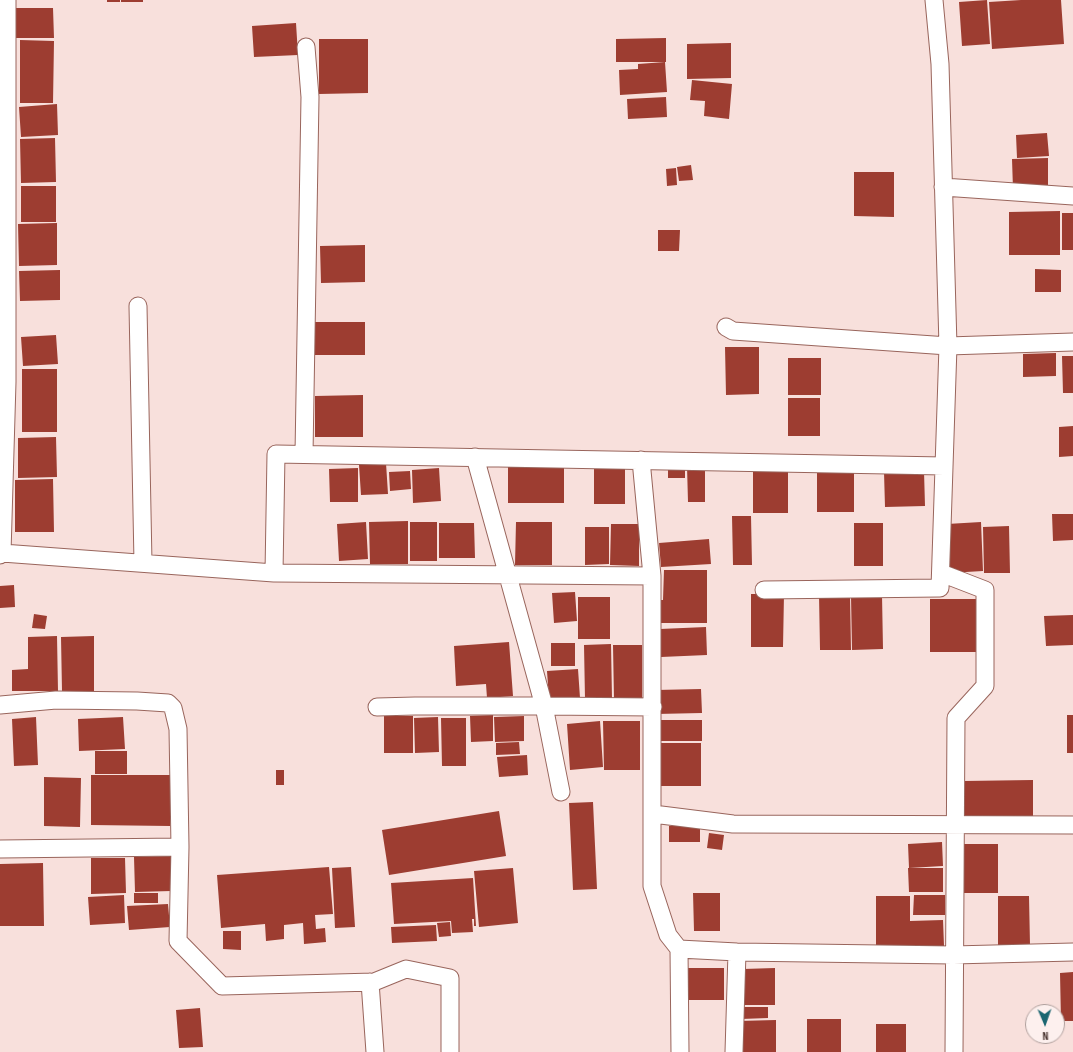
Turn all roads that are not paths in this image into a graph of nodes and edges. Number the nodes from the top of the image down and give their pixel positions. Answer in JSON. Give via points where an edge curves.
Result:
{"nodes":[{"id":1,"x":7,"y":0,"type":"edge"},
{"id":2,"x":934,"y":0,"type":"edge"},
{"id":3,"x":306,"y":47,"type":"dead end"},
{"id":4,"x":943,"y":187,"type":"junction"},
{"id":5,"x":1073,"y":196,"type":"edge"},
{"id":6,"x":138,"y":306,"type":"dead end"},
{"id":7,"x":726,"y":327,"type":"dead end"},
{"id":8,"x":1073,"y":342,"type":"edge"},
{"id":9,"x":948,"y":346,"type":"junction"},
{"id":10,"x":3,"y":403,"type":"edge"},
{"id":11,"x":304,"y":454,"type":"junction"},
{"id":12,"x":476,"y":457,"type":"junction"},
{"id":13,"x":641,"y":460,"type":"junction"},
{"id":14,"x":944,"y":466,"type":"junction"},
{"id":15,"x":1,"y":554,"type":"edge"},
{"id":16,"x":143,"y":563,"type":"junction"},
{"id":17,"x":274,"y":573,"type":"junction"},
{"id":18,"x":941,"y":573,"type":"junction"},
{"id":19,"x":509,"y":575,"type":"junction"},
{"id":20,"x":652,"y":576,"type":"junction"},
{"id":21,"x":764,"y":590,"type":"dead end"},
{"id":22,"x":0,"y":705,"type":"edge"},
{"id":23,"x":544,"y":706,"type":"junction"},
{"id":24,"x":377,"y":707,"type":"dead end"},
{"id":25,"x":653,"y":707,"type":"junction"},
{"id":26,"x":561,"y":792,"type":"dead end"},
{"id":27,"x":653,"y":814,"type":"junction"},
{"id":28,"x":954,"y":825,"type":"junction"},
{"id":29,"x":1073,"y":825,"type":"edge"},
{"id":30,"x":180,"y":848,"type":"junction"},
{"id":31,"x":0,"y":849,"type":"edge"},
{"id":32,"x":679,"y":949,"type":"junction"},
{"id":33,"x":737,"y":952,"type":"junction"},
{"id":34,"x":1073,"y":952,"type":"edge"},
{"id":35,"x":953,"y":955,"type":"junction"},
{"id":36,"x":370,"y":982,"type":"junction"},
{"id":37,"x":375,"y":1052,"type":"edge"},
{"id":38,"x":450,"y":1052,"type":"edge"},
{"id":39,"x":680,"y":1052,"type":"edge"},
{"id":40,"x":734,"y":1052,"type":"edge"},
{"id":41,"x":954,"y":1052,"type":"edge"}],
"edges":[{"from":1,"to":10,"type":"street"},
{"from":2,"to":4,"type":"street","via":[[940,64]]},
{"from":3,"to":11,"type":"street","via":[[310,96]]},
{"from":4,"to":5,"type":"street"},
{"from":4,"to":9,"type":"street"},
{"from":6,"to":16,"type":"street"},
{"from":7,"to":9,"type":"street","via":[[733,331]]},
{"from":8,"to":9,"type":"street"},
{"from":9,"to":14,"type":"street"},
{"from":10,"to":15,"type":"street"},
{"from":11,"to":12,"type":"street"},
{"from":11,"to":17,"type":"street","via":[[276,454]]},
{"from":12,"to":13,"type":"street"},
{"from":12,"to":19,"type":"street"},
{"from":13,"to":14,"type":"street"},
{"from":13,"to":20,"type":"street"},
{"from":14,"to":18,"type":"street"},
{"from":15,"to":16,"type":"street"},
{"from":16,"to":17,"type":"street"},
{"from":17,"to":19,"type":"street"},
{"from":18,"to":21,"type":"street","via":[[940,588]]},
{"from":18,"to":28,"type":"street","via":[[985,590],[985,686],[956,718]]},
{"from":19,"to":20,"type":"street"},
{"from":19,"to":23,"type":"street"},
{"from":20,"to":25,"type":"street"},
{"from":22,"to":30,"type":"street","via":[[56,700],[168,703],[174,708],[178,729]]},
{"from":23,"to":24,"type":"street"},
{"from":23,"to":25,"type":"street"},
{"from":23,"to":26,"type":"street"},
{"from":25,"to":27,"type":"street"},
{"from":27,"to":28,"type":"street","via":[[733,824]]},
{"from":27,"to":32,"type":"street","via":[[652,886],[668,935]]},
{"from":28,"to":29,"type":"street"},
{"from":28,"to":35,"type":"street"},
{"from":30,"to":31,"type":"street"},
{"from":30,"to":36,"type":"street","via":[[178,941],[222,986]]},
{"from":32,"to":33,"type":"street"},
{"from":32,"to":39,"type":"street"},
{"from":33,"to":35,"type":"street"},
{"from":33,"to":40,"type":"street"},
{"from":34,"to":35,"type":"street"},
{"from":35,"to":41,"type":"street"},
{"from":36,"to":37,"type":"street"},
{"from":36,"to":38,"type":"street","via":[[406,969],[450,978]]}]}
